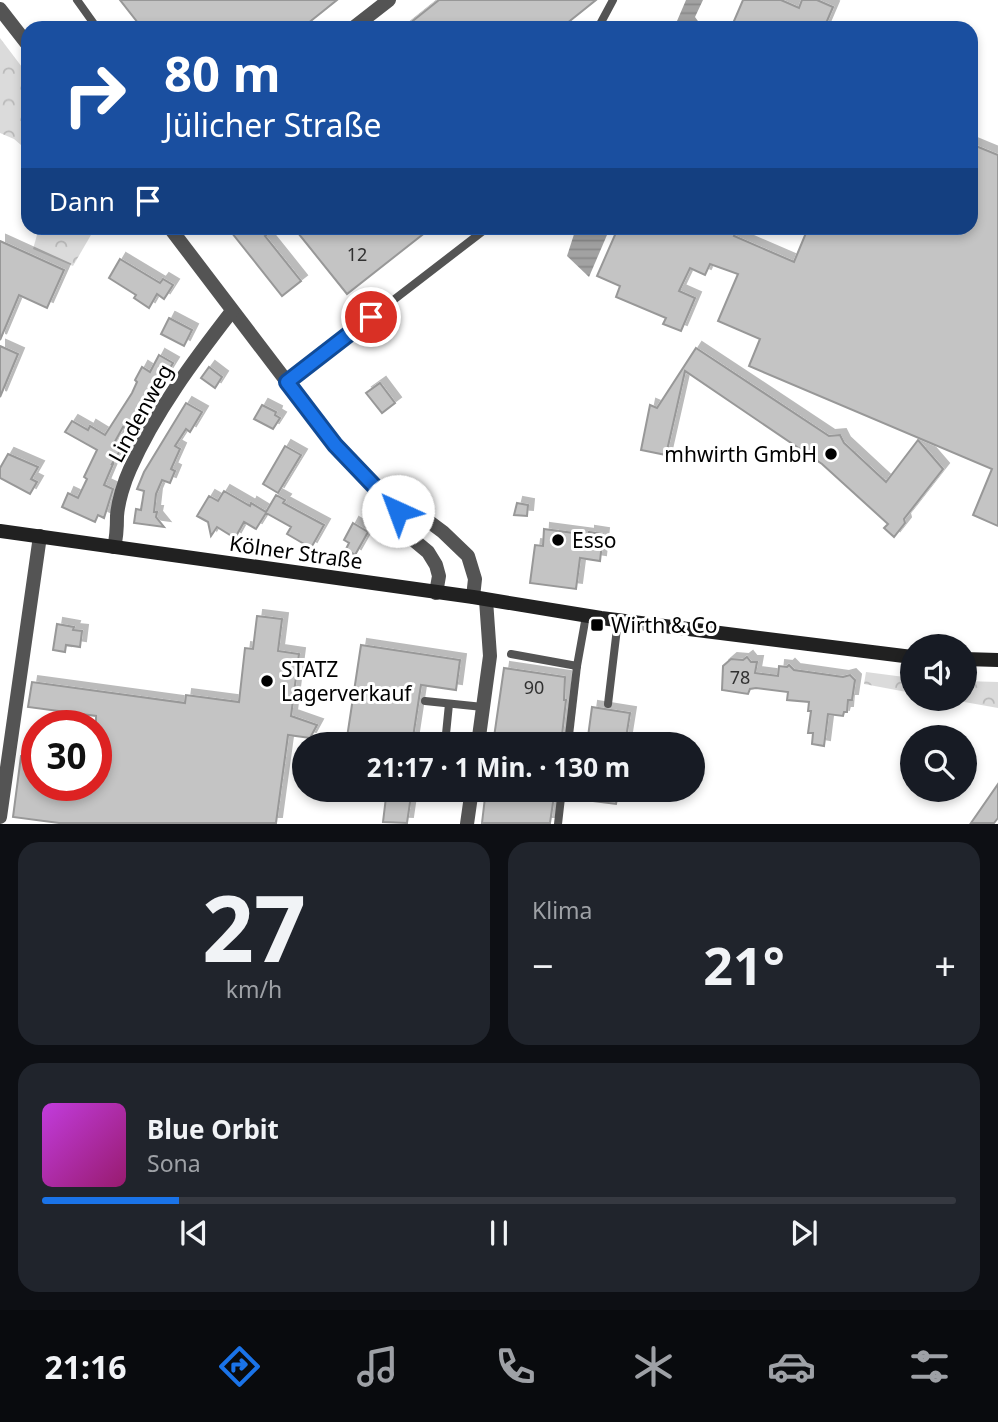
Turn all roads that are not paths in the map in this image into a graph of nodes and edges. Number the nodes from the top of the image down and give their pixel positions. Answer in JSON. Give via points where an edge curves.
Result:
{"nodes":[{"id":1,"x":77,"y":0,"type":"edge"},
{"id":2,"x":389,"y":0,"type":"edge"},
{"id":3,"x":613,"y":0,"type":"edge"},
{"id":4,"x":0,"y":9,"type":"edge"},
{"id":5,"x":92,"y":21,"type":"edge"},
{"id":6,"x":362,"y":21,"type":"edge"},
{"id":7,"x":602,"y":21,"type":"edge"},
{"id":8,"x":21,"y":36,"type":"edge"},
{"id":9,"x":175,"y":235,"type":"edge"},
{"id":10,"x":478,"y":235,"type":"edge"},
{"id":11,"x":232,"y":311,"type":"junction"},
{"id":12,"x":287,"y":382,"type":"junction"},
{"id":13,"x":398,"y":511,"type":"junction"},
{"id":14,"x":0,"y":531,"type":"edge"},
{"id":15,"x":40,"y":536,"type":"junction"},
{"id":16,"x":114,"y":547,"type":"junction"},
{"id":17,"x":436,"y":593,"type":"junction"},
{"id":18,"x":480,"y":598,"type":"junction"},
{"id":19,"x":586,"y":616,"type":"junction"},
{"id":20,"x":618,"y":620,"type":"junction"},
{"id":21,"x":510,"y":654,"type":"dead end"},
{"id":22,"x":900,"y":655,"type":"edge"},
{"id":23,"x":977,"y":659,"type":"edge"},
{"id":24,"x":998,"y":660,"type":"edge"},
{"id":25,"x":577,"y":666,"type":"junction"},
{"id":26,"x":425,"y":702,"type":"dead end"},
{"id":27,"x":449,"y":704,"type":"junction"},
{"id":28,"x":608,"y":704,"type":"dead end"},
{"id":29,"x":483,"y":707,"type":"junction"},
{"id":30,"x":446,"y":732,"type":"edge"},
{"id":31,"x":480,"y":732,"type":"edge"},
{"id":32,"x":569,"y":732,"type":"edge"},
{"id":33,"x":470,"y":802,"type":"edge"},
{"id":34,"x":561,"y":802,"type":"edge"},
{"id":35,"x":0,"y":817,"type":"edge"},
{"id":36,"x":467,"y":824,"type":"edge"},
{"id":37,"x":558,"y":824,"type":"edge"}],
"edges":[{"from":1,"to":5,"type":"lane"},
{"from":2,"to":6,"type":"street"},
{"from":3,"to":7,"type":"lane"},
{"from":4,"to":8,"type":"street"},
{"from":9,"to":11,"type":"street"},
{"from":10,"to":12,"type":"lane"},
{"from":11,"to":12,"type":"street"},
{"from":11,"to":16,"type":"street","name":"Lindenweg","via":[[192,363],[129,470]]},
{"from":12,"to":13,"type":"street","via":[[335,445]]},
{"from":13,"to":17,"type":"street","via":[[410,537],[436,565]]},
{"from":13,"to":18,"type":"street","via":[[416,512],[468,556]]},
{"from":14,"to":15,"type":"main road","name":"Kölner Straße"},
{"from":15,"to":16,"type":"main road","name":"Kölner Straße"},
{"from":15,"to":35,"type":"street"},
{"from":16,"to":17,"type":"main road","name":"Kölner Straße"},
{"from":17,"to":18,"type":"main road","name":"Kölner Straße"},
{"from":18,"to":19,"type":"main road","name":"Kölner Straße"},
{"from":18,"to":29,"type":"street","via":[[490,656]]},
{"from":19,"to":20,"type":"main road","name":"Kölner Straße"},
{"from":19,"to":25,"type":"lane"},
{"from":20,"to":22,"type":"main road","name":"Kölner Straße"},
{"from":20,"to":28,"type":"lane"},
{"from":21,"to":25,"type":"lane"},
{"from":23,"to":24,"type":"main road"},
{"from":25,"to":32,"type":"lane"},
{"from":26,"to":27,"type":"lane"},
{"from":27,"to":29,"type":"lane"},
{"from":27,"to":30,"type":"lane"},
{"from":29,"to":31,"type":"street"},
{"from":33,"to":36,"type":"street"},
{"from":34,"to":37,"type":"lane"}]}
